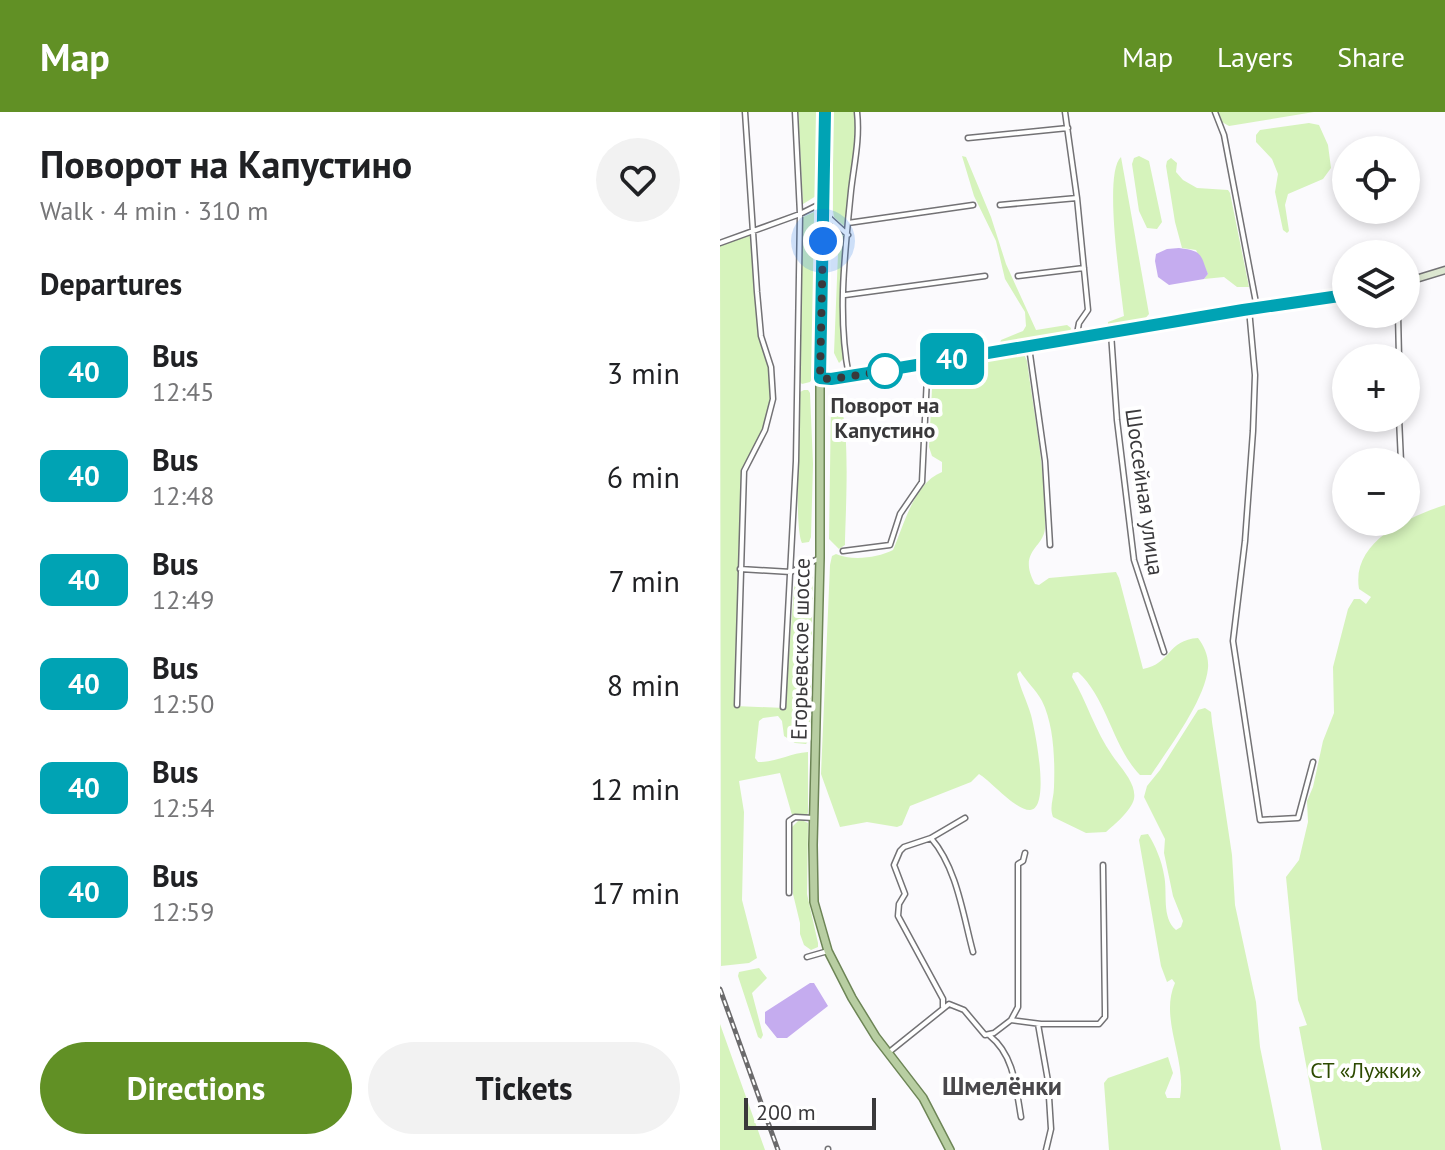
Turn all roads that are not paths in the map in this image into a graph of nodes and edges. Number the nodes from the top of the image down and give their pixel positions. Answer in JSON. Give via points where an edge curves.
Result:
{"nodes":[{"id":1,"x":745,"y":112,"type":"edge"},
{"id":2,"x":795,"y":112,"type":"edge"},
{"id":3,"x":825,"y":112,"type":"edge"},
{"id":4,"x":857,"y":112,"type":"edge"},
{"id":5,"x":1065,"y":112,"type":"edge"},
{"id":6,"x":1215,"y":112,"type":"edge"},
{"id":7,"x":1068,"y":128,"type":"junction"},
{"id":8,"x":968,"y":138,"type":"dead end"},
{"id":9,"x":1077,"y":198,"type":"junction"},
{"id":10,"x":824,"y":202,"type":"junction"},
{"id":11,"x":973,"y":205,"type":"dead end"},
{"id":12,"x":1000,"y":205,"type":"dead end"},
{"id":13,"x":824,"y":213,"type":"junction"},
{"id":14,"x":800,"y":214,"type":"junction"},
{"id":15,"x":848,"y":223,"type":"junction"},
{"id":16,"x":752,"y":231,"type":"junction"},
{"id":17,"x":848,"y":235,"type":"junction"},
{"id":18,"x":720,"y":243,"type":"edge"},
{"id":19,"x":1084,"y":268,"type":"junction"},
{"id":20,"x":1445,"y":270,"type":"edge"},
{"id":21,"x":985,"y":276,"type":"dead end"},
{"id":22,"x":1018,"y":276,"type":"dead end"},
{"id":23,"x":1420,"y":278,"type":"edge"},
{"id":24,"x":845,"y":295,"type":"junction"},
{"id":25,"x":1332,"y":297,"type":"edge"},
{"id":26,"x":1253,"y":308,"type":"junction"},
{"id":27,"x":1111,"y":333,"type":"junction"},
{"id":28,"x":1076,"y":339,"type":"junction"},
{"id":29,"x":1029,"y":347,"type":"junction"},
{"id":30,"x":932,"y":363,"type":"junction"},
{"id":31,"x":849,"y":376,"type":"junction"},
{"id":32,"x":820,"y":378,"type":"junction"},
{"id":33,"x":1050,"y":545,"type":"dead end"},
{"id":34,"x":843,"y":551,"type":"dead end"},
{"id":35,"x":820,"y":558,"type":"junction"},
{"id":36,"x":740,"y":569,"type":"junction"},
{"id":37,"x":791,"y":572,"type":"junction"},
{"id":38,"x":1164,"y":652,"type":"dead end"},
{"id":39,"x":737,"y":705,"type":"dead end"},
{"id":40,"x":783,"y":707,"type":"dead end"},
{"id":41,"x":1313,"y":762,"type":"dead end"},
{"id":42,"x":814,"y":818,"type":"junction"},
{"id":43,"x":965,"y":818,"type":"dead end"},
{"id":44,"x":931,"y":838,"type":"junction"},
{"id":45,"x":1025,"y":853,"type":"dead end"},
{"id":46,"x":1103,"y":865,"type":"dead end"},
{"id":47,"x":789,"y":893,"type":"dead end"},
{"id":48,"x":828,"y":951,"type":"junction"},
{"id":49,"x":973,"y":952,"type":"dead end"},
{"id":50,"x":807,"y":957,"type":"dead end"},
{"id":51,"x":943,"y":1007,"type":"junction"},
{"id":52,"x":1011,"y":1020,"type":"junction"},
{"id":53,"x":1038,"y":1024,"type":"junction"},
{"id":54,"x":988,"y":1035,"type":"junction"},
{"id":55,"x":888,"y":1053,"type":"junction"},
{"id":56,"x":1021,"y":1117,"type":"dead end"},
{"id":57,"x":950,"y":1150,"type":"edge"},
{"id":58,"x":1046,"y":1150,"type":"edge"}],
"edges":[{"from":1,"to":16,"type":"street"},
{"from":2,"to":14,"type":"street"},
{"from":3,"to":10,"type":"main road","name":"Егорьевское шоссе"},
{"from":4,"to":15,"type":"street","via":[[859,145]]},
{"from":5,"to":7,"type":"street"},
{"from":6,"to":26,"type":"street","via":[[1224,135]]},
{"from":7,"to":8,"type":"street"},
{"from":7,"to":9,"type":"street"},
{"from":9,"to":12,"type":"street"},
{"from":9,"to":19,"type":"street"},
{"from":10,"to":13,"type":"main road","name":"Егорьевское шоссе"},
{"from":10,"to":14,"type":"street"},
{"from":11,"to":15,"type":"street"},
{"from":13,"to":17,"type":"street"},
{"from":13,"to":32,"type":"main road","name":"Егорьевское шоссе"},
{"from":14,"to":16,"type":"street"},
{"from":14,"to":37,"type":"street"},
{"from":15,"to":17,"type":"street"},
{"from":16,"to":18,"type":"street"},
{"from":16,"to":36,"type":"street","via":[[761,336],[771,367],[773,399],[765,430],[744,471]]},
{"from":17,"to":24,"type":"street"},
{"from":19,"to":22,"type":"street"},
{"from":19,"to":28,"type":"street","via":[[1088,310]]},
{"from":20,"to":23,"type":"main road"},
{"from":21,"to":24,"type":"street"},
{"from":24,"to":31,"type":"street"},
{"from":25,"to":26,"type":"main road"},
{"from":26,"to":27,"type":"main road"},
{"from":26,"to":41,"type":"street","via":[[1253,431],[1233,641],[1260,820],[1298,818]]},
{"from":27,"to":28,"type":"main road"},
{"from":27,"to":38,"type":"street","name":"Шоссейная улица","via":[[1134,560]]},
{"from":28,"to":29,"type":"main road"},
{"from":29,"to":30,"type":"main road"},
{"from":29,"to":33,"type":"street"},
{"from":30,"to":31,"type":"main road"},
{"from":30,"to":34,"type":"street","via":[[922,482],[900,514],[890,545]]},
{"from":31,"to":32,"type":"main road"},
{"from":32,"to":35,"type":"main road","name":"Егорьевское шоссе"},
{"from":35,"to":37,"type":"street"},
{"from":35,"to":42,"type":"main road","name":"Егорьевское шоссе"},
{"from":36,"to":37,"type":"street"},
{"from":36,"to":39,"type":"street"},
{"from":37,"to":40,"type":"street"},
{"from":42,"to":47,"type":"street","via":[[789,821]]},
{"from":42,"to":48,"type":"main road","name":"Егорьевское шоссе","via":[[814,902]]},
{"from":43,"to":44,"type":"street"},
{"from":44,"to":49,"type":"street","via":[[958,893]]},
{"from":44,"to":51,"type":"street","via":[[904,847],[894,865],[905,894],[898,916]]},
{"from":45,"to":52,"type":"street","via":[[1018,864],[1018,1007]]},
{"from":46,"to":53,"type":"street","via":[[1105,1017],[1099,1024]]},
{"from":48,"to":50,"type":"street"},
{"from":48,"to":55,"type":"main road","name":"Егорьевское шоссе","via":[[861,1015]]},
{"from":51,"to":54,"type":"street","via":[[964,1010]]},
{"from":51,"to":55,"type":"street"},
{"from":52,"to":53,"type":"street"},
{"from":52,"to":54,"type":"street"},
{"from":53,"to":58,"type":"street","via":[[1048,1081],[1051,1129]]},
{"from":54,"to":56,"type":"street","via":[[1010,1063]]},
{"from":55,"to":57,"type":"main road","name":"Егорьевское шоссе","via":[[932,1112]]}]}
